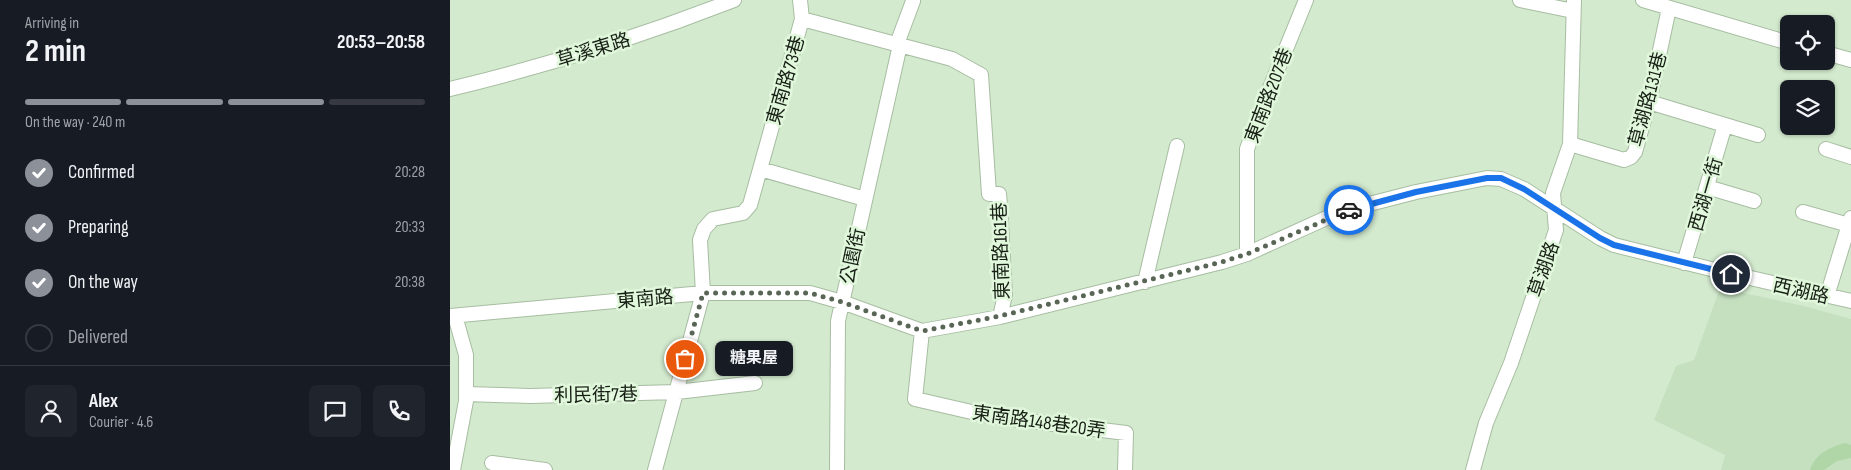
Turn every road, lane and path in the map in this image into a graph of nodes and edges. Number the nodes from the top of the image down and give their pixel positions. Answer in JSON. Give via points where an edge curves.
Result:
{"nodes":[{"id":1,"x":734,"y":0,"type":"edge"},
{"id":2,"x":800,"y":0,"type":"edge"},
{"id":3,"x":1306,"y":0,"type":"edge"},
{"id":4,"x":1520,"y":0,"type":"edge"},
{"id":5,"x":1642,"y":0,"type":"edge"},
{"id":6,"x":913,"y":2,"type":"dead end"},
{"id":7,"x":1573,"y":6,"type":"edge"},
{"id":8,"x":1669,"y":8,"type":"junction"},
{"id":9,"x":802,"y":19,"type":"junction"},
{"id":10,"x":1780,"y":40,"type":"edge"},
{"id":11,"x":899,"y":45,"type":"junction"},
{"id":12,"x":1835,"y":56,"type":"edge"},
{"id":13,"x":1851,"y":60,"type":"edge"},
{"id":14,"x":981,"y":74,"type":"joint"},
{"id":15,"x":450,"y":89,"type":"edge"},
{"id":16,"x":1649,"y":102,"type":"junction"},
{"id":17,"x":1725,"y":125,"type":"junction"},
{"id":18,"x":1758,"y":134,"type":"dead end"},
{"id":19,"x":1570,"y":144,"type":"junction"},
{"id":20,"x":1177,"y":146,"type":"dead end"},
{"id":21,"x":1826,"y":149,"type":"dead end"},
{"id":22,"x":1851,"y":157,"type":"edge"},
{"id":23,"x":760,"y":169,"type":"junction"},
{"id":24,"x":1707,"y":187,"type":"junction"},
{"id":25,"x":865,"y":198,"type":"junction"},
{"id":26,"x":1754,"y":201,"type":"dead end"},
{"id":27,"x":1555,"y":208,"type":"junction"},
{"id":28,"x":1803,"y":212,"type":"dead end"},
{"id":29,"x":1850,"y":221,"type":"edge"},
{"id":30,"x":1247,"y":254,"type":"junction"},
{"id":31,"x":1684,"y":263,"type":"junction"},
{"id":32,"x":1145,"y":282,"type":"junction"},
{"id":33,"x":703,"y":293,"type":"junction"},
{"id":34,"x":1827,"y":296,"type":"junction"},
{"id":35,"x":1851,"y":301,"type":"edge"},
{"id":36,"x":842,"y":302,"type":"junction"},
{"id":37,"x":453,"y":316,"type":"edge"},
{"id":38,"x":1000,"y":316,"type":"junction"},
{"id":39,"x":922,"y":331,"type":"junction"},
{"id":40,"x":755,"y":383,"type":"dead end"},
{"id":41,"x":677,"y":392,"type":"junction"},
{"id":42,"x":466,"y":394,"type":"junction"},
{"id":43,"x":492,"y":463,"type":"dead end"},
{"id":44,"x":453,"y":470,"type":"edge"},
{"id":45,"x":544,"y":470,"type":"edge"},
{"id":46,"x":655,"y":470,"type":"edge"},
{"id":47,"x":836,"y":470,"type":"edge"},
{"id":48,"x":1125,"y":470,"type":"edge"},
{"id":49,"x":1473,"y":470,"type":"edge"}],
"edges":[{"from":1,"to":15,"type":"street","name":"草溪東路","via":[[566,58]]},
{"from":2,"to":9,"type":"street"},
{"from":3,"to":30,"type":"street","name":"東南路207巷","via":[[1247,149]]},
{"from":4,"to":7,"type":"street"},
{"from":5,"to":8,"type":"street"},
{"from":6,"to":11,"type":"street","name":"公園街"},
{"from":7,"to":19,"type":"street","name":"草湖路"},
{"from":8,"to":10,"type":"street"},
{"from":8,"to":16,"type":"street","name":"草湖路131巷"},
{"from":9,"to":11,"type":"street","name":"東南路73巷"},
{"from":9,"to":23,"type":"street","name":"東南路73巷"},
{"from":11,"to":14,"type":"street","name":"東南路73巷","via":[[952,60]]},
{"from":11,"to":25,"type":"street","name":"公園街"},
{"from":12,"to":13,"type":"street"},
{"from":14,"to":38,"type":"street","name":"東南路161巷","via":[[989,194],[999,194],[1000,205],[1005,295]]},
{"from":16,"to":17,"type":"street"},
{"from":16,"to":19,"type":"street","name":"草湖路131巷","via":[[1631,157],[1624,160]]},
{"from":17,"to":18,"type":"street"},
{"from":17,"to":24,"type":"street","name":"西湖一街"},
{"from":19,"to":27,"type":"street","name":"草湖路","via":[[1554,193]]},
{"from":20,"to":32,"type":"street"},
{"from":21,"to":22,"type":"street"},
{"from":23,"to":25,"type":"street"},
{"from":23,"to":33,"type":"street","name":"東南路73巷","via":[[750,206],[743,214],[712,219],[704,229],[700,240]]},
{"from":24,"to":26,"type":"street"},
{"from":24,"to":31,"type":"street","name":"西湖一街"},
{"from":25,"to":36,"type":"street","name":"公園街"},
{"from":27,"to":30,"type":"street","via":[[1511,182],[1487,178],[1342,211]]},
{"from":27,"to":31,"type":"street","name":"西湖路","via":[[1614,245]]},
{"from":27,"to":49,"type":"street","name":"草湖路","via":[[1556,230],[1511,363],[1486,423]]},
{"from":28,"to":29,"type":"street"},
{"from":29,"to":34,"type":"street"},
{"from":30,"to":32,"type":"street"},
{"from":31,"to":34,"type":"street","name":"西湖路"},
{"from":32,"to":38,"type":"street"},
{"from":33,"to":36,"type":"street","name":"東南路","via":[[810,293]]},
{"from":33,"to":37,"type":"street","name":"東南路"},
{"from":33,"to":41,"type":"street"},
{"from":34,"to":35,"type":"street","name":"西湖路"},
{"from":36,"to":39,"type":"street","name":"東南路"},
{"from":36,"to":47,"type":"street","name":"公園街","via":[[838,321]]},
{"from":37,"to":42,"type":"street","via":[[466,355]]},
{"from":38,"to":39,"type":"street"},
{"from":39,"to":48,"type":"street","name":"東南路148巷20弄","via":[[915,399],[990,416],[1126,433]]},
{"from":40,"to":41,"type":"street","name":"利民街7巷"},
{"from":41,"to":42,"type":"street","name":"利民街7巷","via":[[530,396]]},
{"from":41,"to":46,"type":"street"},
{"from":42,"to":44,"type":"street"},
{"from":43,"to":45,"type":"street"}]}
